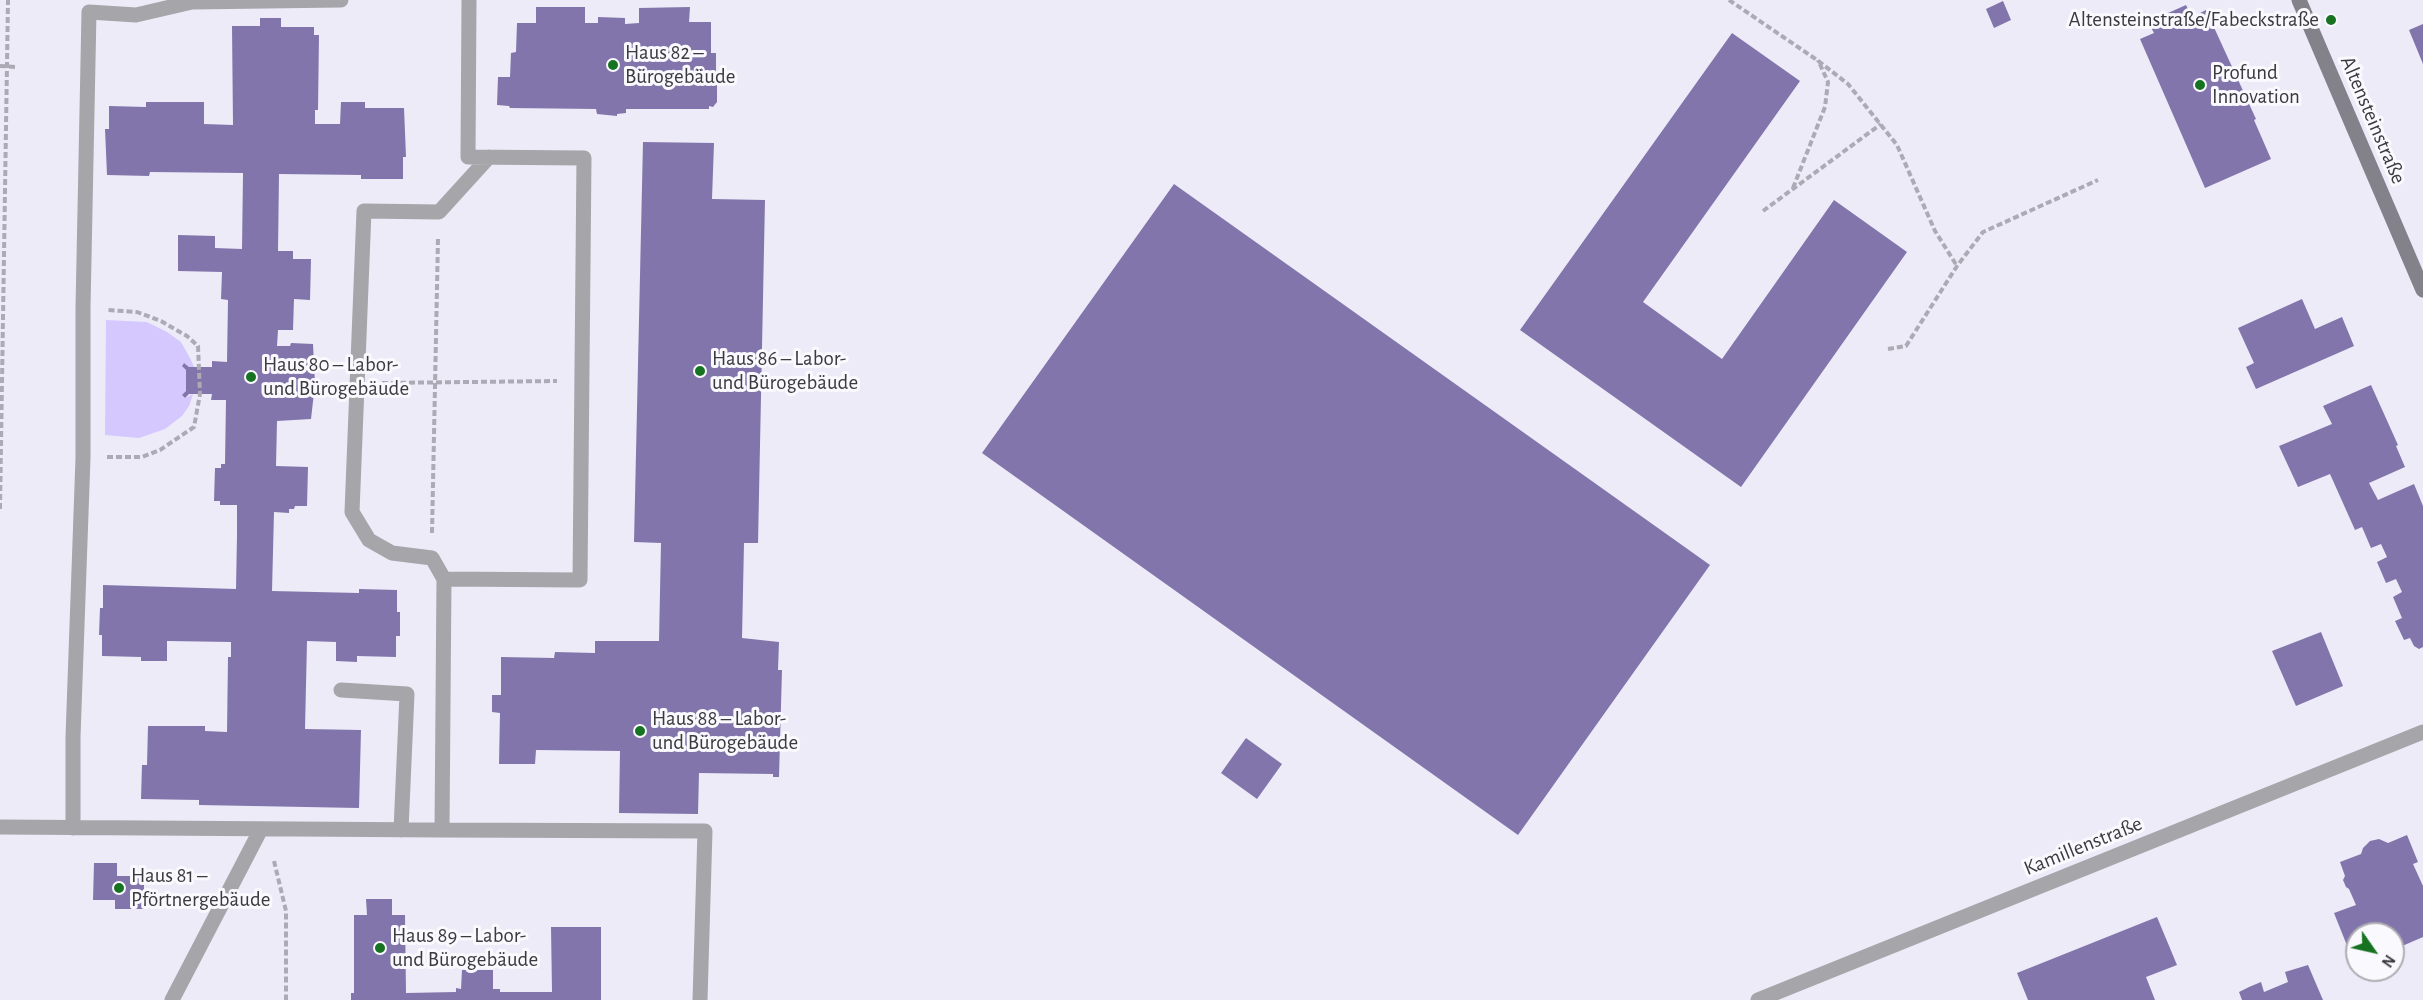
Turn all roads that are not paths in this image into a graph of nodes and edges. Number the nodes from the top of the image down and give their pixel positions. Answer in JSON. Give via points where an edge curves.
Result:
{"nodes":[{"id":1,"x":341,"y":0,"type":"edge"},
{"id":2,"x":469,"y":0,"type":"edge"},
{"id":3,"x":2299,"y":0,"type":"edge"},
{"id":4,"x":489,"y":157,"type":"junction"},
{"id":5,"x":2423,"y":290,"type":"edge"},
{"id":6,"x":444,"y":579,"type":"junction"},
{"id":7,"x":341,"y":690,"type":"dead end"},
{"id":8,"x":2423,"y":732,"type":"edge"},
{"id":9,"x":0,"y":827,"type":"edge"},
{"id":10,"x":73,"y":828,"type":"junction"},
{"id":11,"x":261,"y":830,"type":"junction"},
{"id":12,"x":401,"y":830,"type":"junction"},
{"id":13,"x":442,"y":830,"type":"junction"},
{"id":14,"x":172,"y":1000,"type":"edge"},
{"id":15,"x":700,"y":1000,"type":"edge"},
{"id":16,"x":1758,"y":1000,"type":"edge"}],
"edges":[{"from":1,"to":10,"type":"street","via":[[192,2],[136,15],[89,12]]},
{"from":2,"to":4,"type":"street","via":[[468,157]]},
{"from":3,"to":5,"type":"main road","name":"Altensteinstraße"},
{"from":4,"to":6,"type":"street","via":[[439,212],[364,211],[351,512],[369,540],[392,553],[432,558]]},
{"from":4,"to":6,"type":"street","via":[[584,158],[580,580]]},
{"from":6,"to":13,"type":"street"},
{"from":7,"to":12,"type":"street","via":[[407,694]]},
{"from":8,"to":16,"type":"street","name":"Kamillenstraße"},
{"from":9,"to":10,"type":"street"},
{"from":10,"to":11,"type":"street"},
{"from":11,"to":12,"type":"street"},
{"from":11,"to":14,"type":"street"},
{"from":12,"to":13,"type":"street"},
{"from":13,"to":15,"type":"street","via":[[705,831]]}]}
